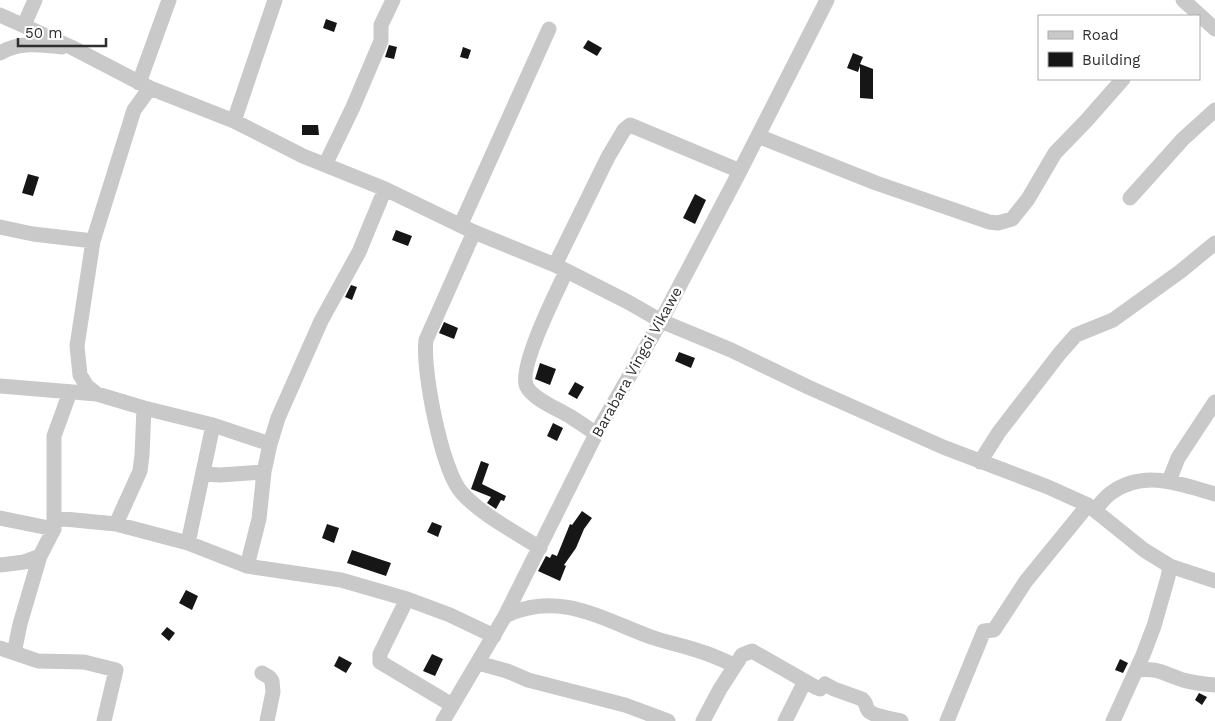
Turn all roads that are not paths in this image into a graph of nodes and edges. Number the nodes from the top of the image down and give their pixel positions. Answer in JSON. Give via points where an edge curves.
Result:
{"nodes":[{"id":1,"x":35,"y":0,"type":"edge"},
{"id":2,"x":169,"y":0,"type":"edge"},
{"id":3,"x":275,"y":0,"type":"edge"},
{"id":4,"x":393,"y":0,"type":"edge"},
{"id":5,"x":827,"y":0,"type":"edge"},
{"id":6,"x":1183,"y":0,"type":"edge"},
{"id":7,"x":1191,"y":13,"type":"edge"},
{"id":8,"x":0,"y":15,"type":"edge"},
{"id":9,"x":1200,"y":19,"type":"edge"},
{"id":10,"x":24,"y":25,"type":"junction"},
{"id":11,"x":1215,"y":28,"type":"edge"},
{"id":12,"x":549,"y":29,"type":"dead end"},
{"id":13,"x":70,"y":47,"type":"junction"},
{"id":14,"x":0,"y":53,"type":"edge"},
{"id":15,"x":1122,"y":80,"type":"edge"},
{"id":16,"x":145,"y":85,"type":"junction"},
{"id":17,"x":1215,"y":110,"type":"edge"},
{"id":18,"x":234,"y":121,"type":"junction"},
{"id":19,"x":758,"y":136,"type":"junction"},
{"id":20,"x":324,"y":165,"type":"junction"},
{"id":21,"x":740,"y":171,"type":"junction"},
{"id":22,"x":385,"y":189,"type":"junction"},
{"id":23,"x":1130,"y":198,"type":"dead end"},
{"id":24,"x":461,"y":224,"type":"junction"},
{"id":25,"x":0,"y":227,"type":"edge"},
{"id":26,"x":474,"y":232,"type":"junction"},
{"id":27,"x":93,"y":241,"type":"junction"},
{"id":28,"x":1215,"y":243,"type":"edge"},
{"id":29,"x":561,"y":269,"type":"junction"},
{"id":30,"x":662,"y":321,"type":"junction"},
{"id":31,"x":0,"y":386,"type":"edge"},
{"id":32,"x":70,"y":392,"type":"junction"},
{"id":33,"x":97,"y":394,"type":"junction"},
{"id":34,"x":1215,"y":402,"type":"edge"},
{"id":35,"x":144,"y":408,"type":"junction"},
{"id":36,"x":214,"y":425,"type":"junction"},
{"id":37,"x":596,"y":434,"type":"junction"},
{"id":38,"x":270,"y":444,"type":"junction"},
{"id":39,"x":980,"y":462,"type":"junction"},
{"id":40,"x":264,"y":472,"type":"junction"},
{"id":41,"x":203,"y":474,"type":"junction"},
{"id":42,"x":1170,"y":482,"type":"junction"},
{"id":43,"x":1215,"y":494,"type":"edge"},
{"id":44,"x":1092,"y":508,"type":"junction"},
{"id":45,"x":0,"y":518,"type":"edge"},
{"id":46,"x":54,"y":523,"type":"junction"},
{"id":47,"x":116,"y":524,"type":"junction"},
{"id":48,"x":188,"y":543,"type":"junction"},
{"id":49,"x":540,"y":548,"type":"junction"},
{"id":50,"x":40,"y":556,"type":"junction"},
{"id":51,"x":0,"y":565,"type":"edge"},
{"id":52,"x":247,"y":566,"type":"junction"},
{"id":53,"x":1170,"y":566,"type":"junction"},
{"id":54,"x":1215,"y":581,"type":"edge"},
{"id":55,"x":407,"y":599,"type":"junction"},
{"id":56,"x":505,"y":616,"type":"junction"},
{"id":57,"x":494,"y":636,"type":"junction"},
{"id":58,"x":7,"y":651,"type":"edge"},
{"id":59,"x":478,"y":663,"type":"junction"},
{"id":60,"x":734,"y":666,"type":"junction"},
{"id":61,"x":1136,"y":670,"type":"junction"},
{"id":62,"x":262,"y":673,"type":"dead end"},
{"id":63,"x":805,"y":681,"type":"junction"},
{"id":64,"x":1215,"y":685,"type":"edge"},
{"id":65,"x":452,"y":705,"type":"junction"},
{"id":66,"x":104,"y":721,"type":"edge"},
{"id":67,"x":267,"y":721,"type":"edge"},
{"id":68,"x":442,"y":721,"type":"edge"},
{"id":69,"x":668,"y":721,"type":"edge"},
{"id":70,"x":703,"y":721,"type":"edge"},
{"id":71,"x":785,"y":721,"type":"edge"},
{"id":72,"x":901,"y":721,"type":"edge"},
{"id":73,"x":947,"y":721,"type":"edge"},
{"id":74,"x":1113,"y":721,"type":"edge"}],
"edges":[{"from":1,"to":10,"type":"street"},
{"from":2,"to":16,"type":"street"},
{"from":3,"to":18,"type":"street"},
{"from":4,"to":20,"type":"street","via":[[381,25],[381,41]]},
{"from":5,"to":19,"type":"street","name":"Barabara Vingoi Vikawe"},
{"from":6,"to":7,"type":"street"},
{"from":8,"to":10,"type":"street"},
{"from":9,"to":11,"type":"street"},
{"from":10,"to":13,"type":"street"},
{"from":12,"to":24,"type":"street"},
{"from":13,"to":14,"type":"street","via":[[25,44]]},
{"from":13,"to":16,"type":"street"},
{"from":15,"to":19,"type":"street","via":[[1055,153],[1028,199],[1012,219],[1005,222],[989,222],[876,183]]},
{"from":16,"to":18,"type":"street"},
{"from":16,"to":27,"type":"street","via":[[134,110]]},
{"from":17,"to":23,"type":"street"},
{"from":18,"to":20,"type":"street"},
{"from":19,"to":21,"type":"street","name":"Barabara Vingoi Vikawe"},
{"from":20,"to":22,"type":"street"},
{"from":21,"to":29,"type":"street","via":[[630,125],[608,158]]},
{"from":21,"to":30,"type":"street","name":"Barabara Vingoi Vikawe"},
{"from":22,"to":24,"type":"street"},
{"from":22,"to":38,"type":"street","via":[[359,252],[321,321],[278,418]]},
{"from":24,"to":26,"type":"street"},
{"from":25,"to":27,"type":"street"},
{"from":26,"to":29,"type":"street"},
{"from":26,"to":49,"type":"street","via":[[426,340],[435,421],[452,477],[460,492]]},
{"from":27,"to":33,"type":"street","via":[[77,346],[80,375]]},
{"from":28,"to":39,"type":"street","via":[[1113,320],[1076,335],[999,432]]},
{"from":29,"to":30,"type":"street"},
{"from":29,"to":37,"type":"street","via":[[528,364],[526,387]]},
{"from":30,"to":37,"type":"street","name":"Barabara Vingoi Vikawe"},
{"from":30,"to":39,"type":"street"},
{"from":31,"to":32,"type":"street"},
{"from":32,"to":33,"type":"street"},
{"from":32,"to":46,"type":"street","via":[[54,436]]},
{"from":33,"to":35,"type":"street"},
{"from":34,"to":42,"type":"street","via":[[1178,458]]},
{"from":35,"to":36,"type":"street"},
{"from":35,"to":47,"type":"street","via":[[140,471]]},
{"from":36,"to":38,"type":"street"},
{"from":36,"to":41,"type":"street"},
{"from":37,"to":49,"type":"street","name":"Barabara Vingoi Vikawe"},
{"from":38,"to":40,"type":"street"},
{"from":39,"to":44,"type":"street","via":[[1048,487]]},
{"from":40,"to":41,"type":"street"},
{"from":40,"to":52,"type":"street","via":[[259,519]]},
{"from":41,"to":48,"type":"street"},
{"from":42,"to":43,"type":"street"},
{"from":42,"to":44,"type":"street","via":[[1132,482]]},
{"from":44,"to":53,"type":"street","via":[[1144,550]]},
{"from":44,"to":73,"type":"street","via":[[1026,581],[994,630],[984,631]]},
{"from":45,"to":46,"type":"street"},
{"from":46,"to":47,"type":"street"},
{"from":46,"to":50,"type":"street"},
{"from":47,"to":48,"type":"street"},
{"from":48,"to":52,"type":"street"},
{"from":49,"to":56,"type":"street","name":"Barabara Vingoi Vikawe"},
{"from":50,"to":51,"type":"street"},
{"from":50,"to":58,"type":"street","via":[[20,624]]},
{"from":52,"to":55,"type":"street","via":[[342,580]]},
{"from":53,"to":54,"type":"street"},
{"from":53,"to":61,"type":"street","via":[[1154,626]]},
{"from":55,"to":57,"type":"street"},
{"from":55,"to":65,"type":"street","via":[[380,654],[380,662]]},
{"from":56,"to":57,"type":"street","name":"Barabara Vingoi Vikawe"},
{"from":56,"to":60,"type":"street","via":[[536,606],[583,610]]},
{"from":57,"to":59,"type":"street","name":"Barabara Vingoi Vikawe"},
{"from":58,"to":66,"type":"street","via":[[38,661],[84,662],[116,670]]},
{"from":59,"to":65,"type":"street","name":"Barabara Vingoi Vikawe"},
{"from":59,"to":69,"type":"street","via":[[528,680],[625,705]]},
{"from":60,"to":63,"type":"street","via":[[742,654],[752,651]]},
{"from":60,"to":70,"type":"street"},
{"from":61,"to":64,"type":"street","via":[[1154,669],[1189,681]]},
{"from":61,"to":74,"type":"street"},
{"from":62,"to":67,"type":"street","via":[[270,677],[273,686]]},
{"from":63,"to":71,"type":"street"},
{"from":63,"to":72,"type":"street","via":[[820,689],[825,684],[862,700],[872,714]]},
{"from":65,"to":68,"type":"street","name":"Barabara Vingoi Vikawe"}]}
